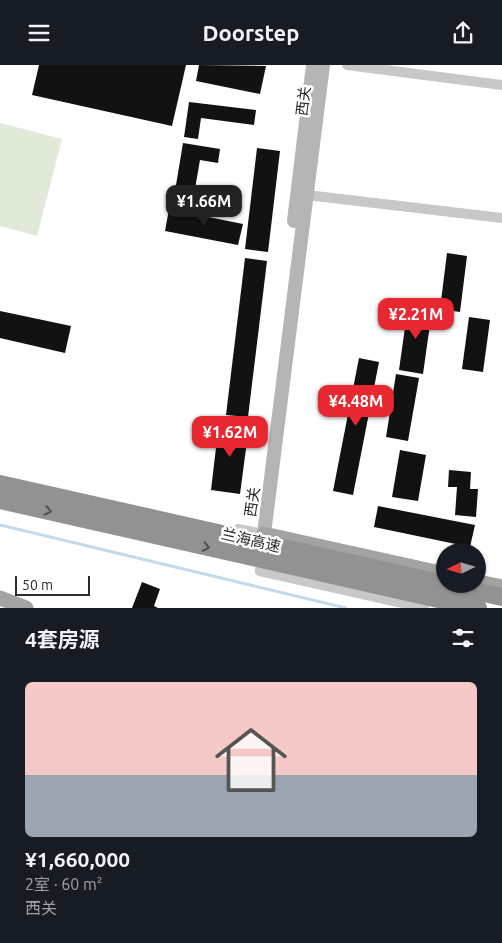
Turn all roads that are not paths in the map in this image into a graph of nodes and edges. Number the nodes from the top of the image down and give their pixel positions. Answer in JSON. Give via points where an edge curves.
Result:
{"nodes":[{"id":1,"x":313,"y":65,"type":"edge"},
{"id":2,"x":323,"y":65,"type":"edge"},
{"id":3,"x":347,"y":65,"type":"edge"},
{"id":4,"x":502,"y":85,"type":"edge"},
{"id":5,"x":307,"y":195,"type":"junction"},
{"id":6,"x":502,"y":218,"type":"edge"},
{"id":7,"x":0,"y":476,"type":"edge"},
{"id":8,"x":0,"y":484,"type":"edge"},
{"id":9,"x":0,"y":500,"type":"edge"},
{"id":10,"x":264,"y":535,"type":"junction"},
{"id":11,"x":436,"y":572,"type":"edge"},
{"id":12,"x":486,"y":583,"type":"edge"},
{"id":13,"x":502,"y":587,"type":"edge"},
{"id":14,"x":502,"y":597,"type":"edge"},
{"id":15,"x":0,"y":599,"type":"edge"},
{"id":16,"x":26,"y":608,"type":"edge"},
{"id":17,"x":424,"y":608,"type":"edge"},
{"id":18,"x":478,"y":608,"type":"edge"}],
"edges":[{"from":1,"to":10,"type":"main road","name":"西关","via":[[260,505]]},
{"from":2,"to":5,"type":"main road","name":"西关"},
{"from":3,"to":4,"type":"street"},
{"from":5,"to":6,"type":"street"},
{"from":5,"to":10,"type":"main road","name":"西关"},
{"from":7,"to":10,"type":"street"},
{"from":8,"to":14,"type":"highway","name":"兰海高速"},
{"from":9,"to":18,"type":"highway","name":"兰海高速","one_way":true},
{"from":10,"to":11,"type":"main road"},
{"from":10,"to":17,"type":"street","via":[[260,571]]},
{"from":12,"to":13,"type":"main road"},
{"from":15,"to":16,"type":"main road"}]}
